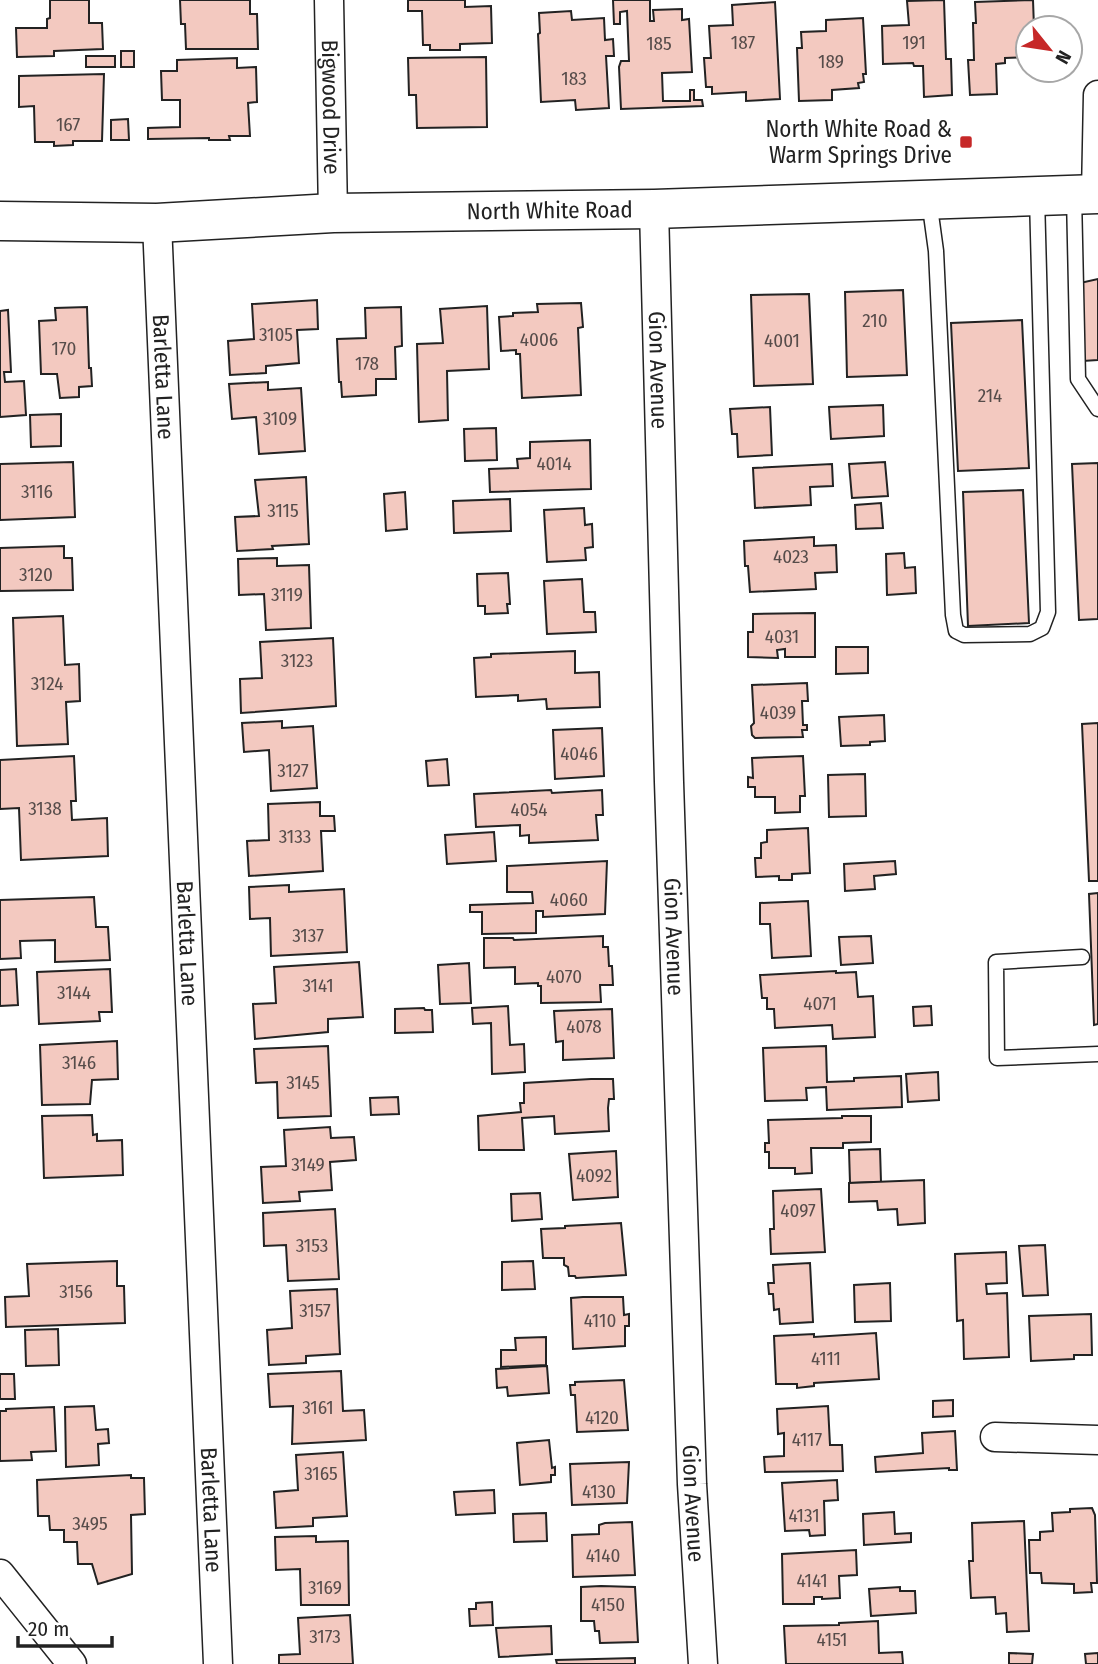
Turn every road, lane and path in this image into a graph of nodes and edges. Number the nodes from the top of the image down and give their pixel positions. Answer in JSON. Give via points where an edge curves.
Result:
{"nodes":[{"id":1,"x":329,"y":0,"type":"edge"},
{"id":2,"x":1098,"y":94,"type":"edge"},
{"id":3,"x":1089,"y":194,"type":"edge"},
{"id":4,"x":1037,"y":196,"type":"junction"},
{"id":5,"x":929,"y":200,"type":"junction"},
{"id":6,"x":654,"y":209,"type":"junction"},
{"id":7,"x":333,"y":214,"type":"junction"},
{"id":8,"x":0,"y":221,"type":"edge"},
{"id":9,"x":157,"y":223,"type":"junction"},
{"id":10,"x":1098,"y":409,"type":"edge"},
{"id":11,"x":1082,"y":957,"type":"dead end"},
{"id":12,"x":1098,"y":1054,"type":"edge"},
{"id":13,"x":995,"y":1437,"type":"dead end"},
{"id":14,"x":1098,"y":1440,"type":"edge"},
{"id":15,"x":6,"y":1591,"type":"edge"},
{"id":16,"x":72,"y":1664,"type":"edge"},
{"id":17,"x":218,"y":1664,"type":"edge"},
{"id":18,"x":703,"y":1664,"type":"edge"}],
"edges":[{"from":1,"to":7,"type":"street","name":"Bigwood Drive"},
{"from":2,"to":3,"type":"street"},
{"from":3,"to":4,"type":"main road","name":"North White Road"},
{"from":3,"to":10,"type":"lane","via":[[1078,379]]},
{"from":4,"to":5,"type":"main road","name":"North White Road"},
{"from":4,"to":5,"type":"lane","via":[[1048,612],[1042,628],[1030,634],[964,635],[956,631],[936,251]]},
{"from":5,"to":6,"type":"main road","name":"North White Road"},
{"from":6,"to":7,"type":"main road","name":"North White Road"},
{"from":6,"to":18,"type":"street","name":"Gion Avenue","via":[[690,1429]]},
{"from":7,"to":9,"type":"main road","name":"North White Road"},
{"from":8,"to":9,"type":"main road","name":"North White Road"},
{"from":9,"to":17,"type":"street","name":"Barletta Lane"},
{"from":11,"to":12,"type":"lane","via":[[996,962],[997,1058]]},
{"from":13,"to":14,"type":"street"},
{"from":15,"to":16,"type":"street"}]}
